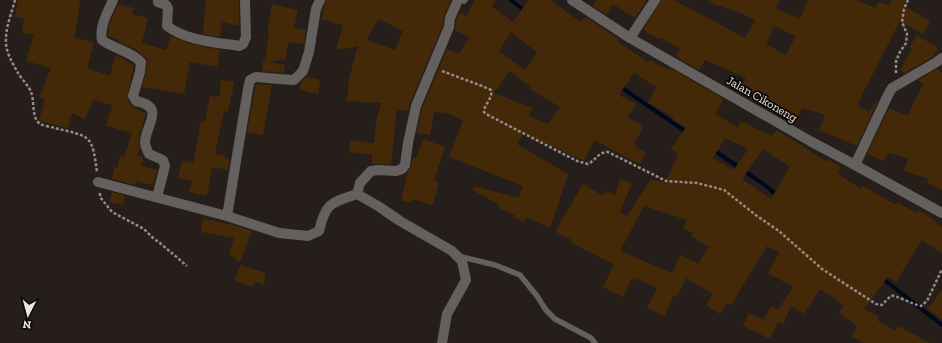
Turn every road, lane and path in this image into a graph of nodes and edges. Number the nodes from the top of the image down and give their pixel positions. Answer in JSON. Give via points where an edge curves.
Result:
{"nodes":[{"id":1,"x":15,"y":0,"type":"edge"},
{"id":2,"x":113,"y":0,"type":"edge"},
{"id":3,"x":158,"y":0,"type":"edge"},
{"id":4,"x":245,"y":0,"type":"edge"},
{"id":5,"x":320,"y":0,"type":"edge"},
{"id":6,"x":462,"y":0,"type":"edge"},
{"id":7,"x":572,"y":0,"type":"edge"},
{"id":8,"x":655,"y":0,"type":"edge"},
{"id":9,"x":908,"y":0,"type":"edge"},
{"id":10,"x":630,"y":38,"type":"junction"},
{"id":11,"x":942,"y":58,"type":"edge"},
{"id":12,"x":432,"y":67,"type":"junction"},
{"id":13,"x":896,"y":86,"type":"junction"},
{"id":14,"x":856,"y":165,"type":"junction"},
{"id":15,"x":98,"y":182,"type":"junction"},
{"id":16,"x":357,"y":194,"type":"junction"},
{"id":17,"x":157,"y":197,"type":"junction"},
{"id":18,"x":942,"y":213,"type":"edge"},
{"id":19,"x":227,"y":216,"type":"junction"},
{"id":20,"x":456,"y":255,"type":"junction"},
{"id":21,"x":187,"y":266,"type":"dead end"},
{"id":22,"x":942,"y":269,"type":"edge"},
{"id":23,"x":442,"y":343,"type":"edge"},
{"id":24,"x":595,"y":343,"type":"edge"}],
"edges":[{"from":1,"to":15,"type":"path","via":[[6,48],[19,76],[32,93],[35,117],[40,124],[84,135],[90,141]]},
{"from":2,"to":17,"type":"street","via":[[102,26],[102,40],[109,46],[136,56],[141,62],[133,96],[136,101],[146,103],[152,110],[145,142],[149,154],[163,160],[165,166]]},
{"from":3,"to":4,"type":"street","via":[[168,8],[167,26],[173,31],[205,41],[239,46],[246,37]]},
{"from":5,"to":19,"type":"street","via":[[304,71],[294,80],[256,77],[250,80]]},
{"from":6,"to":12,"type":"street","via":[[450,18],[449,27]]},
{"from":7,"to":10,"type":"street","name":"Jalan Cikoneng"},
{"from":8,"to":10,"type":"street"},
{"from":9,"to":13,"type":"path","via":[[902,22],[907,34],[906,43],[896,61]]},
{"from":10,"to":14,"type":"street","name":"Jalan Cikoneng"},
{"from":11,"to":13,"type":"street"},
{"from":12,"to":16,"type":"street","via":[[416,106],[405,165],[396,171],[371,171],[360,183]]},
{"from":12,"to":22,"type":"path","via":[[490,90],[491,94],[484,108],[486,114],[577,161],[588,164],[603,152],[608,152],[666,181],[697,182],[724,190],[779,231],[822,269],[876,304],[882,305],[891,295],[895,295],[921,306],[927,301]]},
{"from":13,"to":14,"type":"street","via":[[888,95]]},
{"from":14,"to":18,"type":"street","name":"Jalan Cikoneng"},
{"from":15,"to":17,"type":"street"},
{"from":15,"to":21,"type":"path","via":[[100,197],[112,212],[144,229]]},
{"from":16,"to":19,"type":"street","via":[[333,202],[324,214],[320,231],[308,236],[279,233]]},
{"from":16,"to":20,"type":"street"},
{"from":17,"to":19,"type":"street"},
{"from":20,"to":23,"type":"street","via":[[462,261],[466,280],[446,314]]},
{"from":20,"to":24,"type":"lane","via":[[495,265],[520,275],[555,319],[591,338]]}]}
